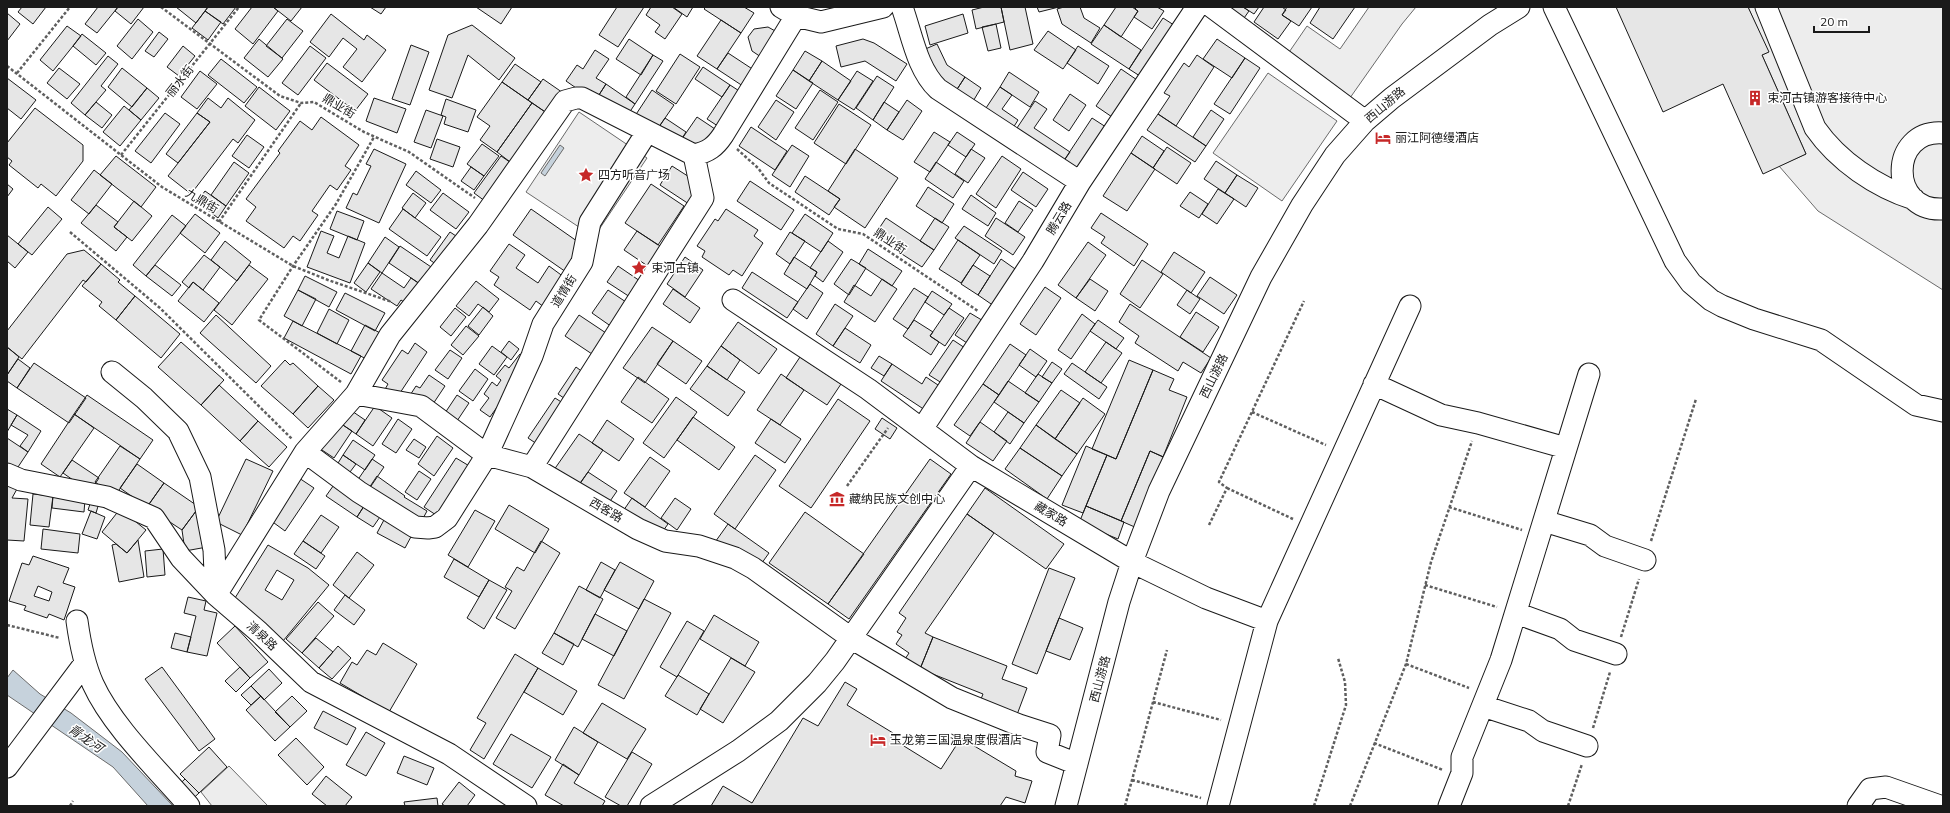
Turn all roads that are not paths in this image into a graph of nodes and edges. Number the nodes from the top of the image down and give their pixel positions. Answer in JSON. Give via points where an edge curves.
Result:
{"nodes":[{"id":1,"x":883,"y":7,"type":"edge"},
{"id":2,"x":902,"y":7,"type":"edge"},
{"id":3,"x":1198,"y":7,"type":"edge"},
{"id":4,"x":1212,"y":7,"type":"edge"},
{"id":5,"x":1503,"y":7,"type":"edge"},
{"id":6,"x":1519,"y":7,"type":"edge"},
{"id":7,"x":1554,"y":7,"type":"edge"},
{"id":8,"x":1766,"y":7,"type":"edge"},
{"id":9,"x":789,"y":11,"type":"edge"},
{"id":10,"x":1490,"y":25,"type":"junction"},
{"id":11,"x":1365,"y":121,"type":"junction"},
{"id":12,"x":647,"y":132,"type":"junction"},
{"id":13,"x":1942,"y":132,"type":"edge"},
{"id":14,"x":694,"y":155,"type":"junction"},
{"id":15,"x":1080,"y":182,"type":"junction"},
{"id":16,"x":1914,"y":199,"type":"junction"},
{"id":17,"x":1943,"y":209,"type":"edge"},
{"id":18,"x":733,"y":300,"type":"dead end"},
{"id":19,"x":1410,"y":306,"type":"dead end"},
{"id":20,"x":112,"y":372,"type":"dead end"},
{"id":21,"x":1589,"y":374,"type":"dead end"},
{"id":22,"x":1374,"y":384,"type":"junction"},
{"id":23,"x":356,"y":394,"type":"junction"},
{"id":24,"x":1943,"y":411,"type":"edge"},
{"id":25,"x":922,"y":429,"type":"junction"},
{"id":26,"x":1566,"y":448,"type":"junction"},
{"id":27,"x":305,"y":452,"type":"junction"},
{"id":28,"x":487,"y":455,"type":"junction"},
{"id":29,"x":971,"y":466,"type":"junction"},
{"id":30,"x":532,"y":467,"type":"junction"},
{"id":31,"x":7,"y":474,"type":"edge"},
{"id":32,"x":1542,"y":528,"type":"junction"},
{"id":33,"x":1645,"y":560,"type":"road end"},
{"id":34,"x":1132,"y":562,"type":"junction"},
{"id":35,"x":216,"y":595,"type":"junction"},
{"id":36,"x":1516,"y":613,"type":"junction"},
{"id":37,"x":77,"y":621,"type":"dead end"},
{"id":38,"x":1266,"y":621,"type":"junction"},
{"id":39,"x":851,"y":638,"type":"junction"},
{"id":40,"x":1616,"y":654,"type":"road end"},
{"id":41,"x":85,"y":663,"type":"junction"},
{"id":42,"x":1485,"y":700,"type":"junction"},
{"id":43,"x":1587,"y":746,"type":"road end"},
{"id":44,"x":1077,"y":764,"type":"junction"},
{"id":45,"x":7,"y":768,"type":"edge"},
{"id":46,"x":1219,"y":805,"type":"edge"},
{"id":47,"x":189,"y":806,"type":"edge"},
{"id":48,"x":526,"y":806,"type":"edge"},
{"id":49,"x":651,"y":806,"type":"edge"},
{"id":50,"x":1066,"y":806,"type":"edge"},
{"id":51,"x":1449,"y":806,"type":"edge"},
{"id":52,"x":1858,"y":806,"type":"edge"},
{"id":53,"x":1940,"y":806,"type":"edge"}],
"edges":[{"from":1,"to":9,"type":"street","via":[[821,22]]},
{"from":2,"to":15,"type":"street","via":[[924,73],[932,83]]},
{"from":3,"to":15,"type":"street","name":"腾云路"},
{"from":4,"to":11,"type":"street"},
{"from":5,"to":10,"type":"street"},
{"from":6,"to":10,"type":"street"},
{"from":7,"to":24,"type":"street","via":[[1675,261],[1691,283],[1722,306],[1821,340],[1916,405]]},
{"from":8,"to":16,"type":"street","via":[[1815,128],[1824,140],[1833,151],[1891,192]]},
{"from":9,"to":14,"type":"street","via":[[723,135],[711,149]]},
{"from":10,"to":11,"type":"street","name":"西山游路"},
{"from":11,"to":34,"type":"street","name":"西山游路","via":[[1317,179],[1261,277],[1159,491]]},
{"from":12,"to":14,"type":"street"},
{"from":12,"to":23,"type":"street","via":[[582,98],[565,101],[490,208],[390,335]]},
{"from":12,"to":28,"type":"street","name":"道情街","via":[[590,222],[582,262],[543,324],[532,356]]},
{"from":13,"to":16,"type":"street","via":[[1923,136],[1904,157],[1901,175]]},
{"from":14,"to":30,"type":"street","via":[[703,198]]},
{"from":15,"to":25,"type":"street","name":"腾云路","via":[[1033,261]]},
{"from":16,"to":17,"type":"street","via":[[1931,208]]},
{"from":18,"to":25,"type":"street","name":"藏家路","via":[[868,389]]},
{"from":19,"to":22,"type":"street"},
{"from":20,"to":35,"type":"street","via":[[178,431],[200,477],[214,550]]},
{"from":21,"to":26,"type":"street"},
{"from":22,"to":26,"type":"street","via":[[1441,414]]},
{"from":22,"to":38,"type":"street"},
{"from":23,"to":27,"type":"street"},
{"from":23,"to":28,"type":"street","name":"西客路","via":[[421,406]]},
{"from":25,"to":29,"type":"street","name":"藏家路"},
{"from":26,"to":32,"type":"street"},
{"from":27,"to":28,"type":"street","name":"道情街","via":[[358,492],[415,527],[428,528],[447,518]]},
{"from":27,"to":35,"type":"street"},
{"from":28,"to":30,"type":"street","name":"西客路"},
{"from":29,"to":34,"type":"street","name":"藏家路"},
{"from":29,"to":39,"type":"street"},
{"from":30,"to":39,"type":"street","name":"西客路","via":[[638,529],[665,541],[699,546],[735,558]]},
{"from":31,"to":35,"type":"street","name":"清泉路","via":[[21,480],[107,497],[154,518],[181,558]]},
{"from":32,"to":33,"type":"street","via":[[1590,536],[1605,546]]},
{"from":32,"to":36,"type":"street"},
{"from":34,"to":38,"type":"street","name":"藏家路","via":[[1206,598]]},
{"from":34,"to":44,"type":"street","name":"西山游路"},
{"from":35,"to":48,"type":"street","name":"清泉路","via":[[311,682],[449,754]]},
{"from":36,"to":40,"type":"street","via":[[1560,629],[1574,640]]},
{"from":36,"to":42,"type":"street"},
{"from":37,"to":41,"type":"street"},
{"from":38,"to":46,"type":"street"},
{"from":39,"to":44,"type":"street","name":"西客路","via":[[952,698],[1050,735],[1047,752]]},
{"from":39,"to":49,"type":"street","via":[[817,683],[779,721],[738,751]]},
{"from":41,"to":45,"type":"street"},
{"from":41,"to":47,"type":"street","via":[[92,683],[108,711]]},
{"from":42,"to":43,"type":"street","via":[[1529,721],[1543,731]]},
{"from":42,"to":51,"type":"street","via":[[1462,757],[1460,776]]},
{"from":44,"to":50,"type":"street","name":"西山游路"},
{"from":52,"to":53,"type":"street","via":[[1870,789],[1886,787]]}]}
